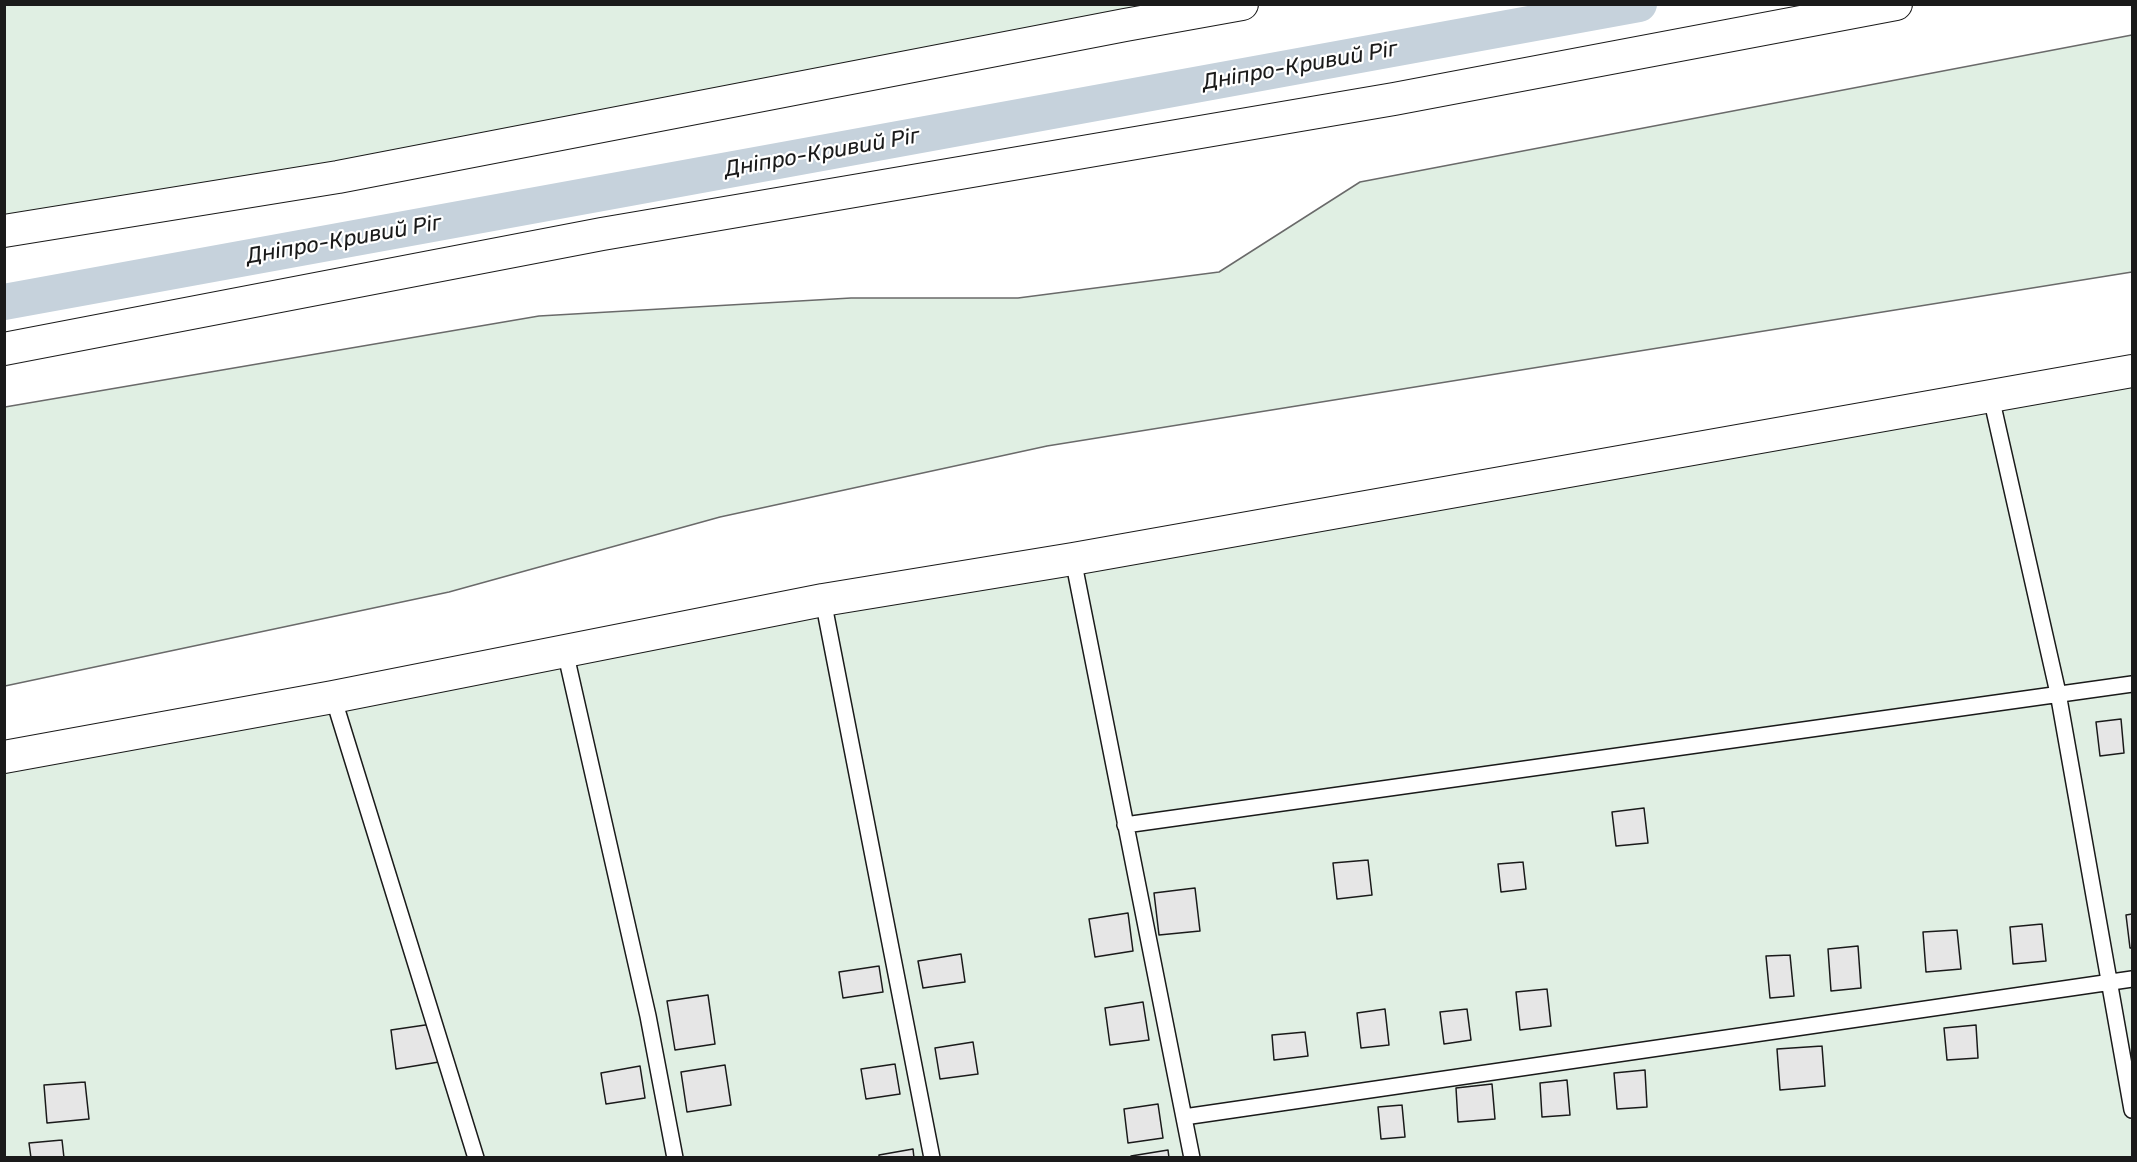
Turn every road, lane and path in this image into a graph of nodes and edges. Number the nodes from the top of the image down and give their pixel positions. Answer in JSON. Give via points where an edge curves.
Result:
{"nodes":[{"id":1,"x":1242,"y":4,"type":"edge"},
{"id":2,"x":1896,"y":4,"type":"edge"},
{"id":3,"x":4,"y":231,"type":"edge"},
{"id":4,"x":4,"y":349,"type":"edge"},
{"id":5,"x":2133,"y":371,"type":"edge"},
{"id":6,"x":1991,"y":396,"type":"junction"},
{"id":7,"x":1073,"y":559,"type":"junction"},
{"id":8,"x":823,"y":600,"type":"junction"},
{"id":9,"x":565,"y":651,"type":"junction"},
{"id":10,"x":2133,"y":684,"type":"edge"},
{"id":11,"x":2058,"y":693,"type":"junction"},
{"id":12,"x":333,"y":697,"type":"junction"},
{"id":13,"x":4,"y":757,"type":"edge"},
{"id":14,"x":1125,"y":825,"type":"junction"},
{"id":15,"x":2133,"y":979,"type":"edge"},
{"id":16,"x":2110,"y":981,"type":"junction"},
{"id":17,"x":2133,"y":1110,"type":"edge"},
{"id":18,"x":1184,"y":1117,"type":"junction"},
{"id":19,"x":476,"y":1158,"type":"edge"},
{"id":20,"x":675,"y":1158,"type":"edge"},
{"id":21,"x":932,"y":1158,"type":"edge"},
{"id":22,"x":1192,"y":1158,"type":"edge"}],
"edges":[{"from":1,"to":3,"type":"street","via":[[338,177]]},
{"from":2,"to":4,"type":"street","via":[[1394,99],[602,234]]},
{"from":5,"to":6,"type":"street"},
{"from":6,"to":7,"type":"street"},
{"from":6,"to":11,"type":"lane"},
{"from":7,"to":8,"type":"street"},
{"from":7,"to":14,"type":"lane"},
{"from":8,"to":9,"type":"street"},
{"from":8,"to":21,"type":"lane"},
{"from":9,"to":12,"type":"street"},
{"from":9,"to":20,"type":"lane","via":[[648,1016]]},
{"from":10,"to":11,"type":"lane"},
{"from":11,"to":14,"type":"lane"},
{"from":11,"to":16,"type":"lane"},
{"from":12,"to":13,"type":"street"},
{"from":12,"to":19,"type":"lane"},
{"from":14,"to":18,"type":"lane"},
{"from":15,"to":16,"type":"lane"},
{"from":16,"to":17,"type":"lane"},
{"from":16,"to":18,"type":"lane"},
{"from":18,"to":22,"type":"lane"}]}
